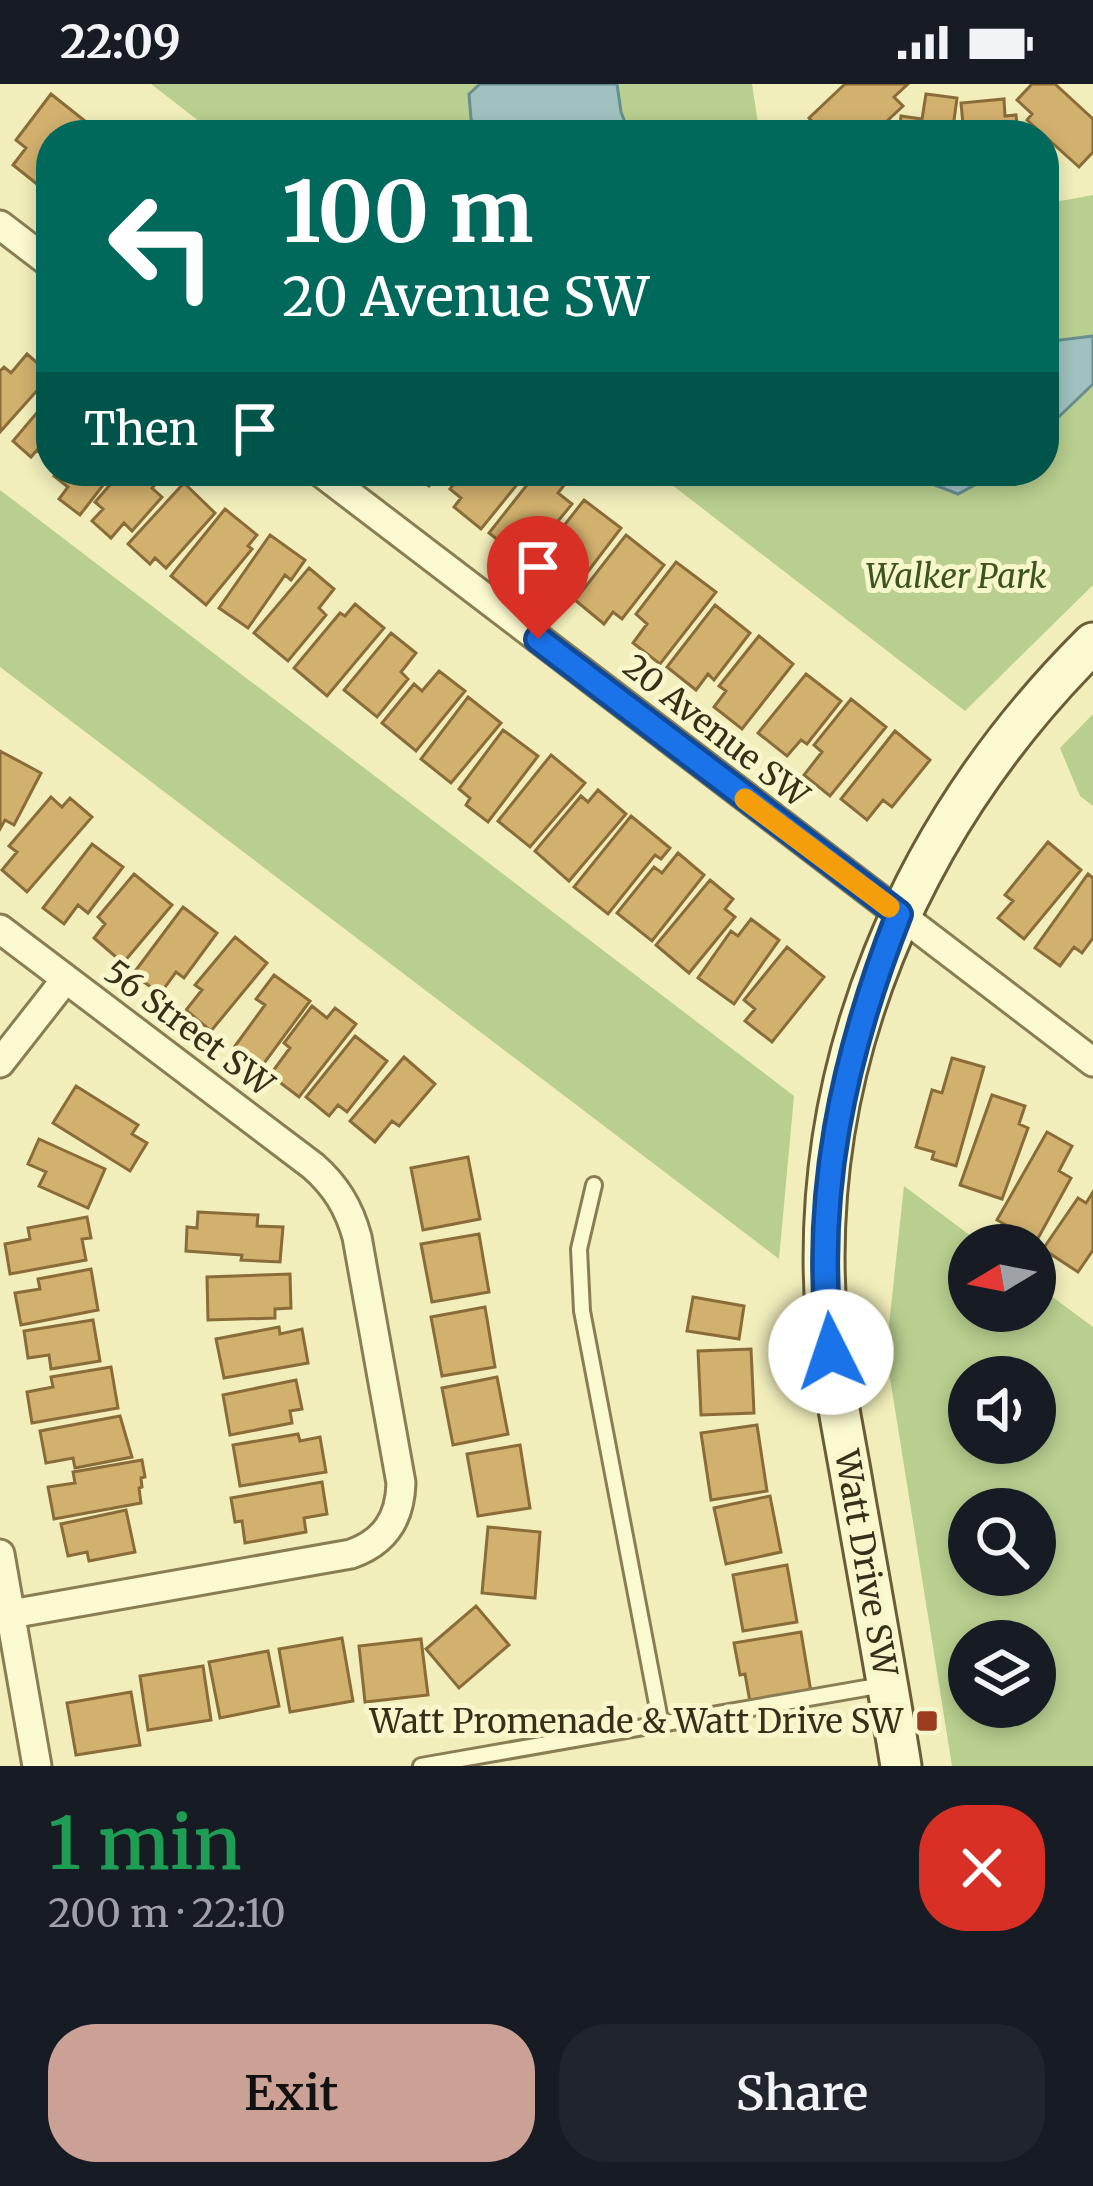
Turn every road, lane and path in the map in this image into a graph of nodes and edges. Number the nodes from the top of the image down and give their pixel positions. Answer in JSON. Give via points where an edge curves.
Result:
{"nodes":[{"id":1,"x":0,"y":225,"type":"edge"},
{"id":2,"x":36,"y":253,"type":"edge"},
{"id":3,"x":340,"y":486,"type":"edge"},
{"id":4,"x":1093,"y":643,"type":"edge"},
{"id":5,"x":899,"y":914,"type":"junction"},
{"id":6,"x":0,"y":929,"type":"edge"},
{"id":7,"x":64,"y":980,"type":"junction"},
{"id":8,"x":1093,"y":1062,"type":"edge"},
{"id":9,"x":0,"y":1063,"type":"edge"},
{"id":10,"x":594,"y":1185,"type":"dead end"},
{"id":11,"x":0,"y":1554,"type":"edge"},
{"id":12,"x":10,"y":1614,"type":"junction"},
{"id":13,"x":887,"y":1684,"type":"junction"},
{"id":14,"x":661,"y":1725,"type":"junction"},
{"id":15,"x":37,"y":1766,"type":"edge"},
{"id":16,"x":421,"y":1766,"type":"edge"},
{"id":17,"x":901,"y":1766,"type":"edge"}],
"edges":[{"from":1,"to":2,"type":"street"},
{"from":3,"to":5,"type":"street","name":"20 Avenue SW"},
{"from":4,"to":5,"type":"street","name":"Watt Drive SW","via":[[993,758]]},
{"from":5,"to":8,"type":"street","name":"20 Avenue SW"},
{"from":5,"to":13,"type":"street","name":"Watt Drive SW","via":[[845,1078],[825,1240],[834,1379]]},
{"from":6,"to":7,"type":"street","name":"56 Street SW"},
{"from":7,"to":9,"type":"street"},
{"from":7,"to":12,"type":"street","name":"56 Street SW","via":[[333,1186],[357,1238],[400,1499],[389,1530],[338,1557]]},
{"from":10,"to":14,"type":"lane","via":[[580,1249],[582,1311]]},
{"from":11,"to":12,"type":"street"},
{"from":12,"to":15,"type":"street"},
{"from":13,"to":14,"type":"lane"},
{"from":13,"to":17,"type":"street","name":"Watt Drive SW"},
{"from":14,"to":16,"type":"lane"}]}
